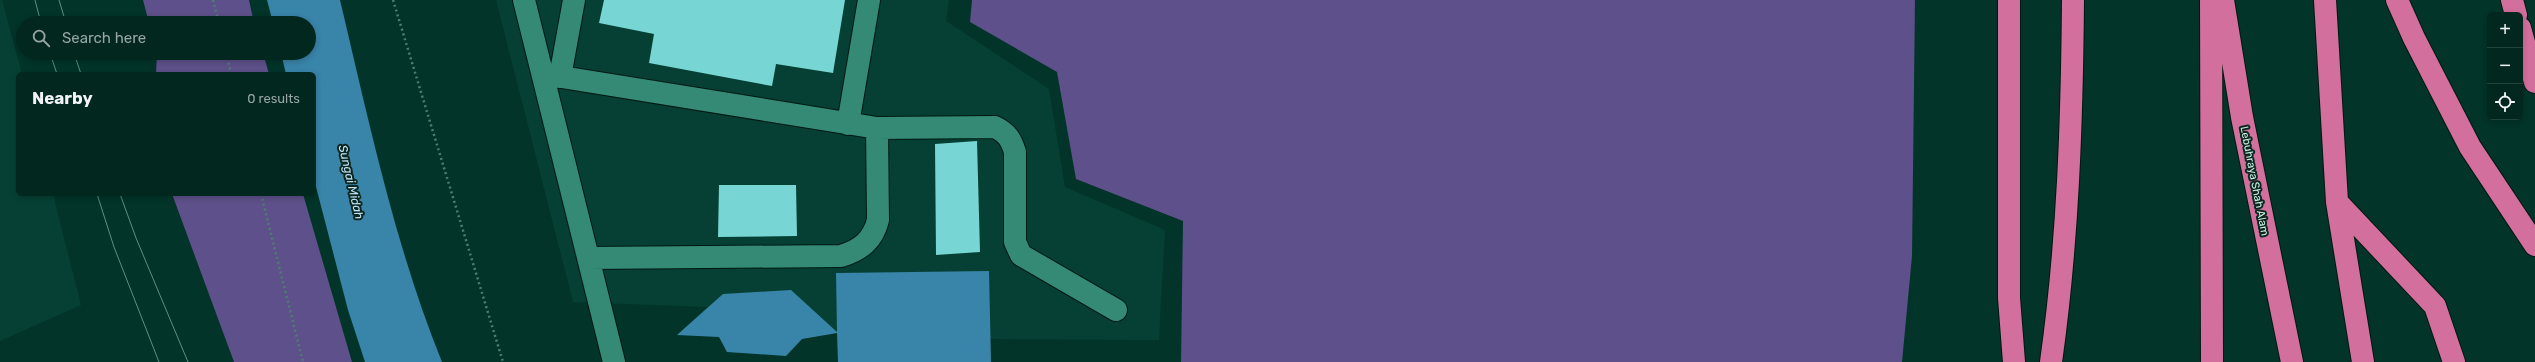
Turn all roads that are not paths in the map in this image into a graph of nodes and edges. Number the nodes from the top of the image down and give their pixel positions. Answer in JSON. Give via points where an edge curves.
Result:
{"nodes":[{"id":1,"x":524,"y":0,"type":"edge"},
{"id":2,"x":574,"y":0,"type":"edge"},
{"id":3,"x":869,"y":0,"type":"edge"},
{"id":4,"x":2009,"y":0,"type":"edge"},
{"id":5,"x":2073,"y":0,"type":"edge"},
{"id":6,"x":2211,"y":0,"type":"edge"},
{"id":7,"x":2223,"y":0,"type":"edge"},
{"id":8,"x":2325,"y":0,"type":"edge"},
{"id":9,"x":2397,"y":0,"type":"edge"},
{"id":10,"x":2512,"y":0,"type":"edge"},
{"id":11,"x":2515,"y":12,"type":"edge"},
{"id":12,"x":2523,"y":39,"type":"edge"},
{"id":13,"x":551,"y":75,"type":"junction"},
{"id":14,"x":2535,"y":82,"type":"edge"},
{"id":15,"x":848,"y":124,"type":"junction"},
{"id":16,"x":877,"y":128,"type":"junction"},
{"id":17,"x":2337,"y":202,"type":"junction"},
{"id":18,"x":2535,"y":244,"type":"edge"},
{"id":19,"x":589,"y":258,"type":"junction"},
{"id":20,"x":1116,"y":310,"type":"dead end"},
{"id":21,"x":614,"y":362,"type":"edge"},
{"id":22,"x":2014,"y":362,"type":"edge"},
{"id":23,"x":2051,"y":362,"type":"edge"},
{"id":24,"x":2212,"y":362,"type":"edge"},
{"id":25,"x":2292,"y":362,"type":"edge"},
{"id":26,"x":2363,"y":362,"type":"edge"},
{"id":27,"x":2454,"y":362,"type":"edge"}],
"edges":[{"from":1,"to":13,"type":"lane"},
{"from":2,"to":13,"type":"lane"},
{"from":3,"to":15,"type":"lane"},
{"from":4,"to":22,"type":"highway","via":[[2009,298]]},
{"from":5,"to":23,"type":"highway","via":[[2072,120],[2061,289]]},
{"from":6,"to":24,"type":"highway"},
{"from":7,"to":25,"type":"highway","name":"Lebuhraya Shah Alam","via":[[2242,117]]},
{"from":8,"to":17,"type":"highway"},
{"from":9,"to":18,"type":"highway","via":[[2470,147]]},
{"from":10,"to":11,"type":"highway"},
{"from":12,"to":14,"type":"highway"},
{"from":13,"to":15,"type":"lane"},
{"from":13,"to":19,"type":"lane"},
{"from":15,"to":16,"type":"lane"},
{"from":16,"to":19,"type":"lane","via":[[878,220],[875,232],[862,247],[852,253],[841,256]]},
{"from":16,"to":20,"type":"lane","via":[[995,127],[1005,131],[1015,152],[1016,242],[1021,255]]},
{"from":17,"to":26,"type":"highway"},
{"from":17,"to":27,"type":"highway","via":[[2435,306]]},
{"from":19,"to":21,"type":"lane"}]}
